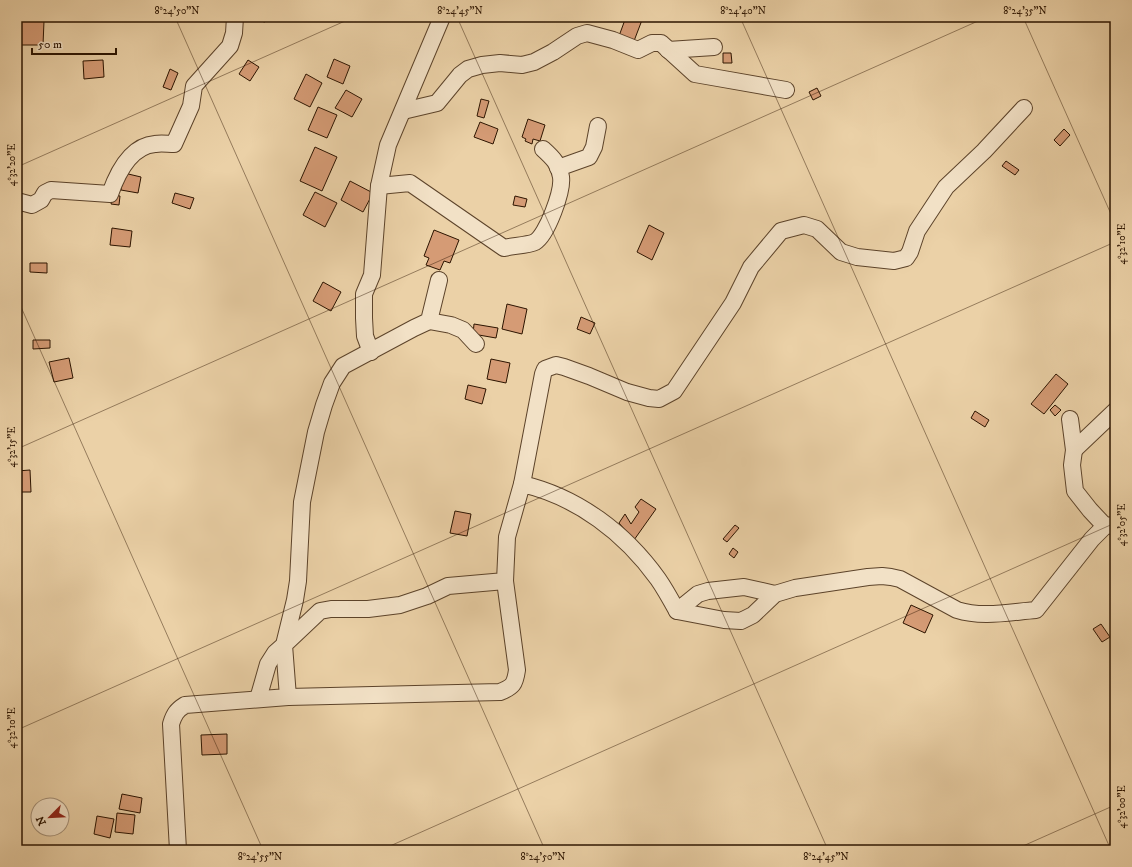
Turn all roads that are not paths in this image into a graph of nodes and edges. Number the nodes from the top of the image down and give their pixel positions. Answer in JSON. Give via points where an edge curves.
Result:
{"nodes":[{"id":1,"x":235,"y":17,"type":"edge"},
{"id":2,"x":442,"y":17,"type":"edge"},
{"id":3,"x":714,"y":47,"type":"dead end"},
{"id":4,"x":668,"y":50,"type":"junction"},
{"id":5,"x":786,"y":90,"type":"dead end"},
{"id":6,"x":1024,"y":108,"type":"dead end"},
{"id":7,"x":403,"y":111,"type":"junction"},
{"id":8,"x":598,"y":126,"type":"dead end"},
{"id":9,"x":543,"y":150,"type":"dead end"},
{"id":10,"x":558,"y":168,"type":"junction"},
{"id":11,"x":379,"y":186,"type":"junction"},
{"id":12,"x":17,"y":200,"type":"edge"},
{"id":13,"x":439,"y":280,"type":"dead end"},
{"id":14,"x":429,"y":322,"type":"junction"},
{"id":15,"x":476,"y":344,"type":"dead end"},
{"id":16,"x":370,"y":352,"type":"junction"},
{"id":17,"x":1115,"y":411,"type":"edge"},
{"id":18,"x":1070,"y":419,"type":"dead end"},
{"id":19,"x":1074,"y":450,"type":"junction"},
{"id":20,"x":522,"y":484,"type":"junction"},
{"id":21,"x":1110,"y":525,"type":"edge"},
{"id":22,"x":505,"y":581,"type":"junction"},
{"id":23,"x":775,"y":594,"type":"junction"},
{"id":24,"x":677,"y":611,"type":"junction"},
{"id":25,"x":284,"y":645,"type":"junction"},
{"id":26,"x":288,"y":697,"type":"junction"},
{"id":27,"x":258,"y":699,"type":"junction"},
{"id":28,"x":178,"y":850,"type":"edge"}],
"edges":[{"from":1,"to":12,"type":"street","via":[[230,46],[194,86],[191,106],[174,144],[154,144],[141,148],[128,157],[110,194],[51,190],[32,205]]},
{"from":2,"to":7,"type":"street"},
{"from":3,"to":4,"type":"street"},
{"from":4,"to":5,"type":"street","via":[[696,74]]},
{"from":4,"to":7,"type":"street","via":[[661,43],[652,43],[638,50],[587,33],[577,36],[534,62],[522,65],[500,63],[468,69],[437,103]]},
{"from":6,"to":20,"type":"street","via":[[946,187],[917,230],[906,258],[894,261],[846,254],[817,229],[804,225],[781,231],[751,267],[722,321],[674,391],[667,396],[659,399],[627,392],[564,366],[556,365],[545,369]]},
{"from":7,"to":11,"type":"street","via":[[388,145]]},
{"from":8,"to":10,"type":"street","via":[[594,147],[589,157]]},
{"from":9,"to":10,"type":"street","via":[[556,160]]},
{"from":10,"to":11,"type":"street","via":[[561,178],[558,198],[545,230],[535,242],[504,248],[410,183]]},
{"from":11,"to":16,"type":"street","via":[[372,275],[364,294],[365,336]]},
{"from":13,"to":14,"type":"street"},
{"from":14,"to":15,"type":"street","via":[[463,330]]},
{"from":14,"to":16,"type":"street"},
{"from":16,"to":25,"type":"street","via":[[343,366],[332,383],[314,439],[302,502],[298,581]]},
{"from":17,"to":19,"type":"street"},
{"from":18,"to":19,"type":"street"},
{"from":19,"to":21,"type":"street","via":[[1072,465],[1075,491],[1090,510]]},
{"from":20,"to":22,"type":"street","via":[[507,537]]},
{"from":20,"to":24,"type":"street","via":[[541,488],[601,519],[638,554],[658,579]]},
{"from":21,"to":23,"type":"street","via":[[1092,539],[1036,610],[967,613],[892,576],[868,576],[795,588]]},
{"from":22,"to":25,"type":"street","via":[[448,586],[400,606],[368,609],[331,608],[320,611]]},
{"from":22,"to":26,"type":"street","via":[[517,670],[516,680],[510,688],[500,692]]},
{"from":23,"to":24,"type":"street","via":[[744,587],[708,591],[698,594]]},
{"from":23,"to":24,"type":"street","via":[[753,615],[741,621]]},
{"from":25,"to":26,"type":"street"},
{"from":25,"to":27,"type":"street","via":[[268,664]]},
{"from":26,"to":27,"type":"street"},
{"from":27,"to":28,"type":"street","via":[[185,705],[173,716],[171,724]]}]}
